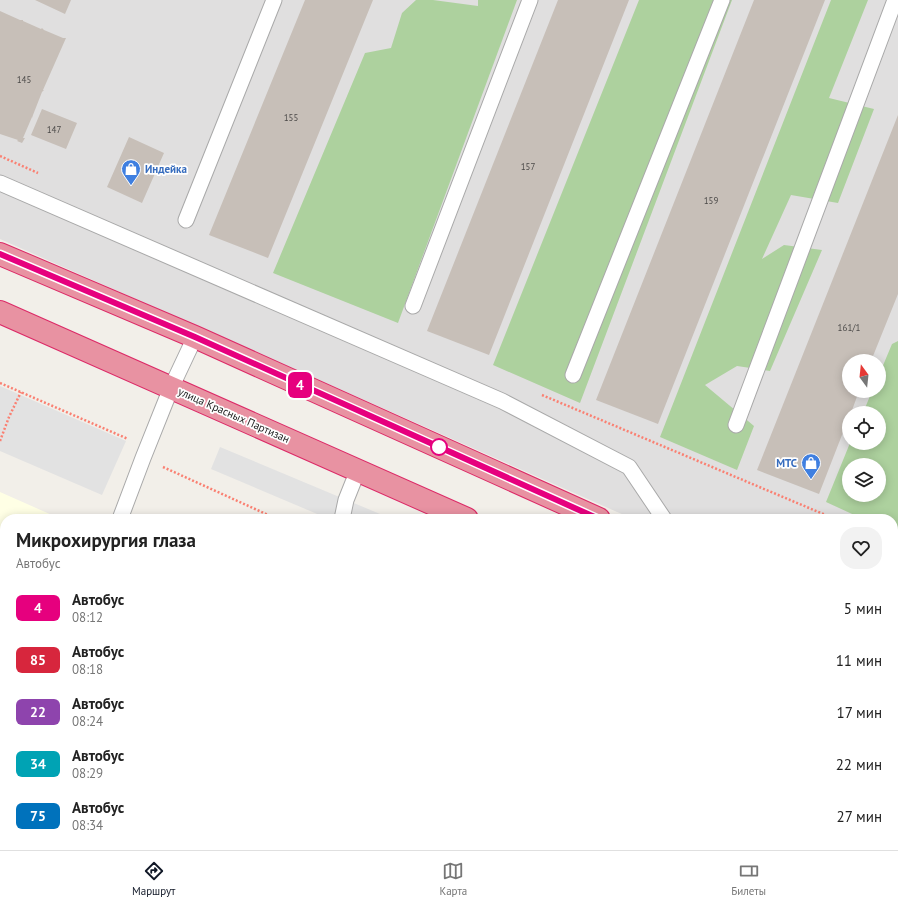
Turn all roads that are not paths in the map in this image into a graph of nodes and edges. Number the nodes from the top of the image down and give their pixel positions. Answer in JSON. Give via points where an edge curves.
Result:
{"nodes":[{"id":1,"x":274,"y":0,"type":"edge"},
{"id":2,"x":530,"y":0,"type":"edge"},
{"id":3,"x":722,"y":0,"type":"edge"},
{"id":4,"x":895,"y":0,"type":"edge"},
{"id":5,"x":0,"y":183,"type":"edge"},
{"id":6,"x":186,"y":220,"type":"dead end"},
{"id":7,"x":0,"y":254,"type":"edge"},
{"id":8,"x":413,"y":306,"type":"dead end"},
{"id":9,"x":0,"y":312,"type":"edge"},
{"id":10,"x":195,"y":337,"type":"junction"},
{"id":11,"x":573,"y":375,"type":"dead end"},
{"id":12,"x":171,"y":388,"type":"junction"},
{"id":13,"x":736,"y":425,"type":"dead end"},
{"id":14,"x":358,"y":470,"type":"junction"},
{"id":15,"x":122,"y":514,"type":"edge"},
{"id":16,"x":343,"y":514,"type":"edge"},
{"id":17,"x":456,"y":514,"type":"edge"},
{"id":18,"x":588,"y":514,"type":"edge"},
{"id":19,"x":661,"y":514,"type":"edge"}],
"edges":[{"from":1,"to":6,"type":"lane"},
{"from":2,"to":8,"type":"lane"},
{"from":3,"to":11,"type":"lane"},
{"from":4,"to":13,"type":"lane"},
{"from":5,"to":19,"type":"lane","via":[[502,401],[629,467]]},
{"from":7,"to":10,"type":"highway"},
{"from":9,"to":12,"type":"highway","name":"улица Красных Партизан"},
{"from":10,"to":12,"type":"lane"},
{"from":10,"to":18,"type":"highway"},
{"from":12,"to":14,"type":"highway","name":"улица Красных Партизан"},
{"from":12,"to":15,"type":"lane"},
{"from":14,"to":16,"type":"lane"},
{"from":14,"to":17,"type":"highway","name":"улица Красных Партизан"}]}
